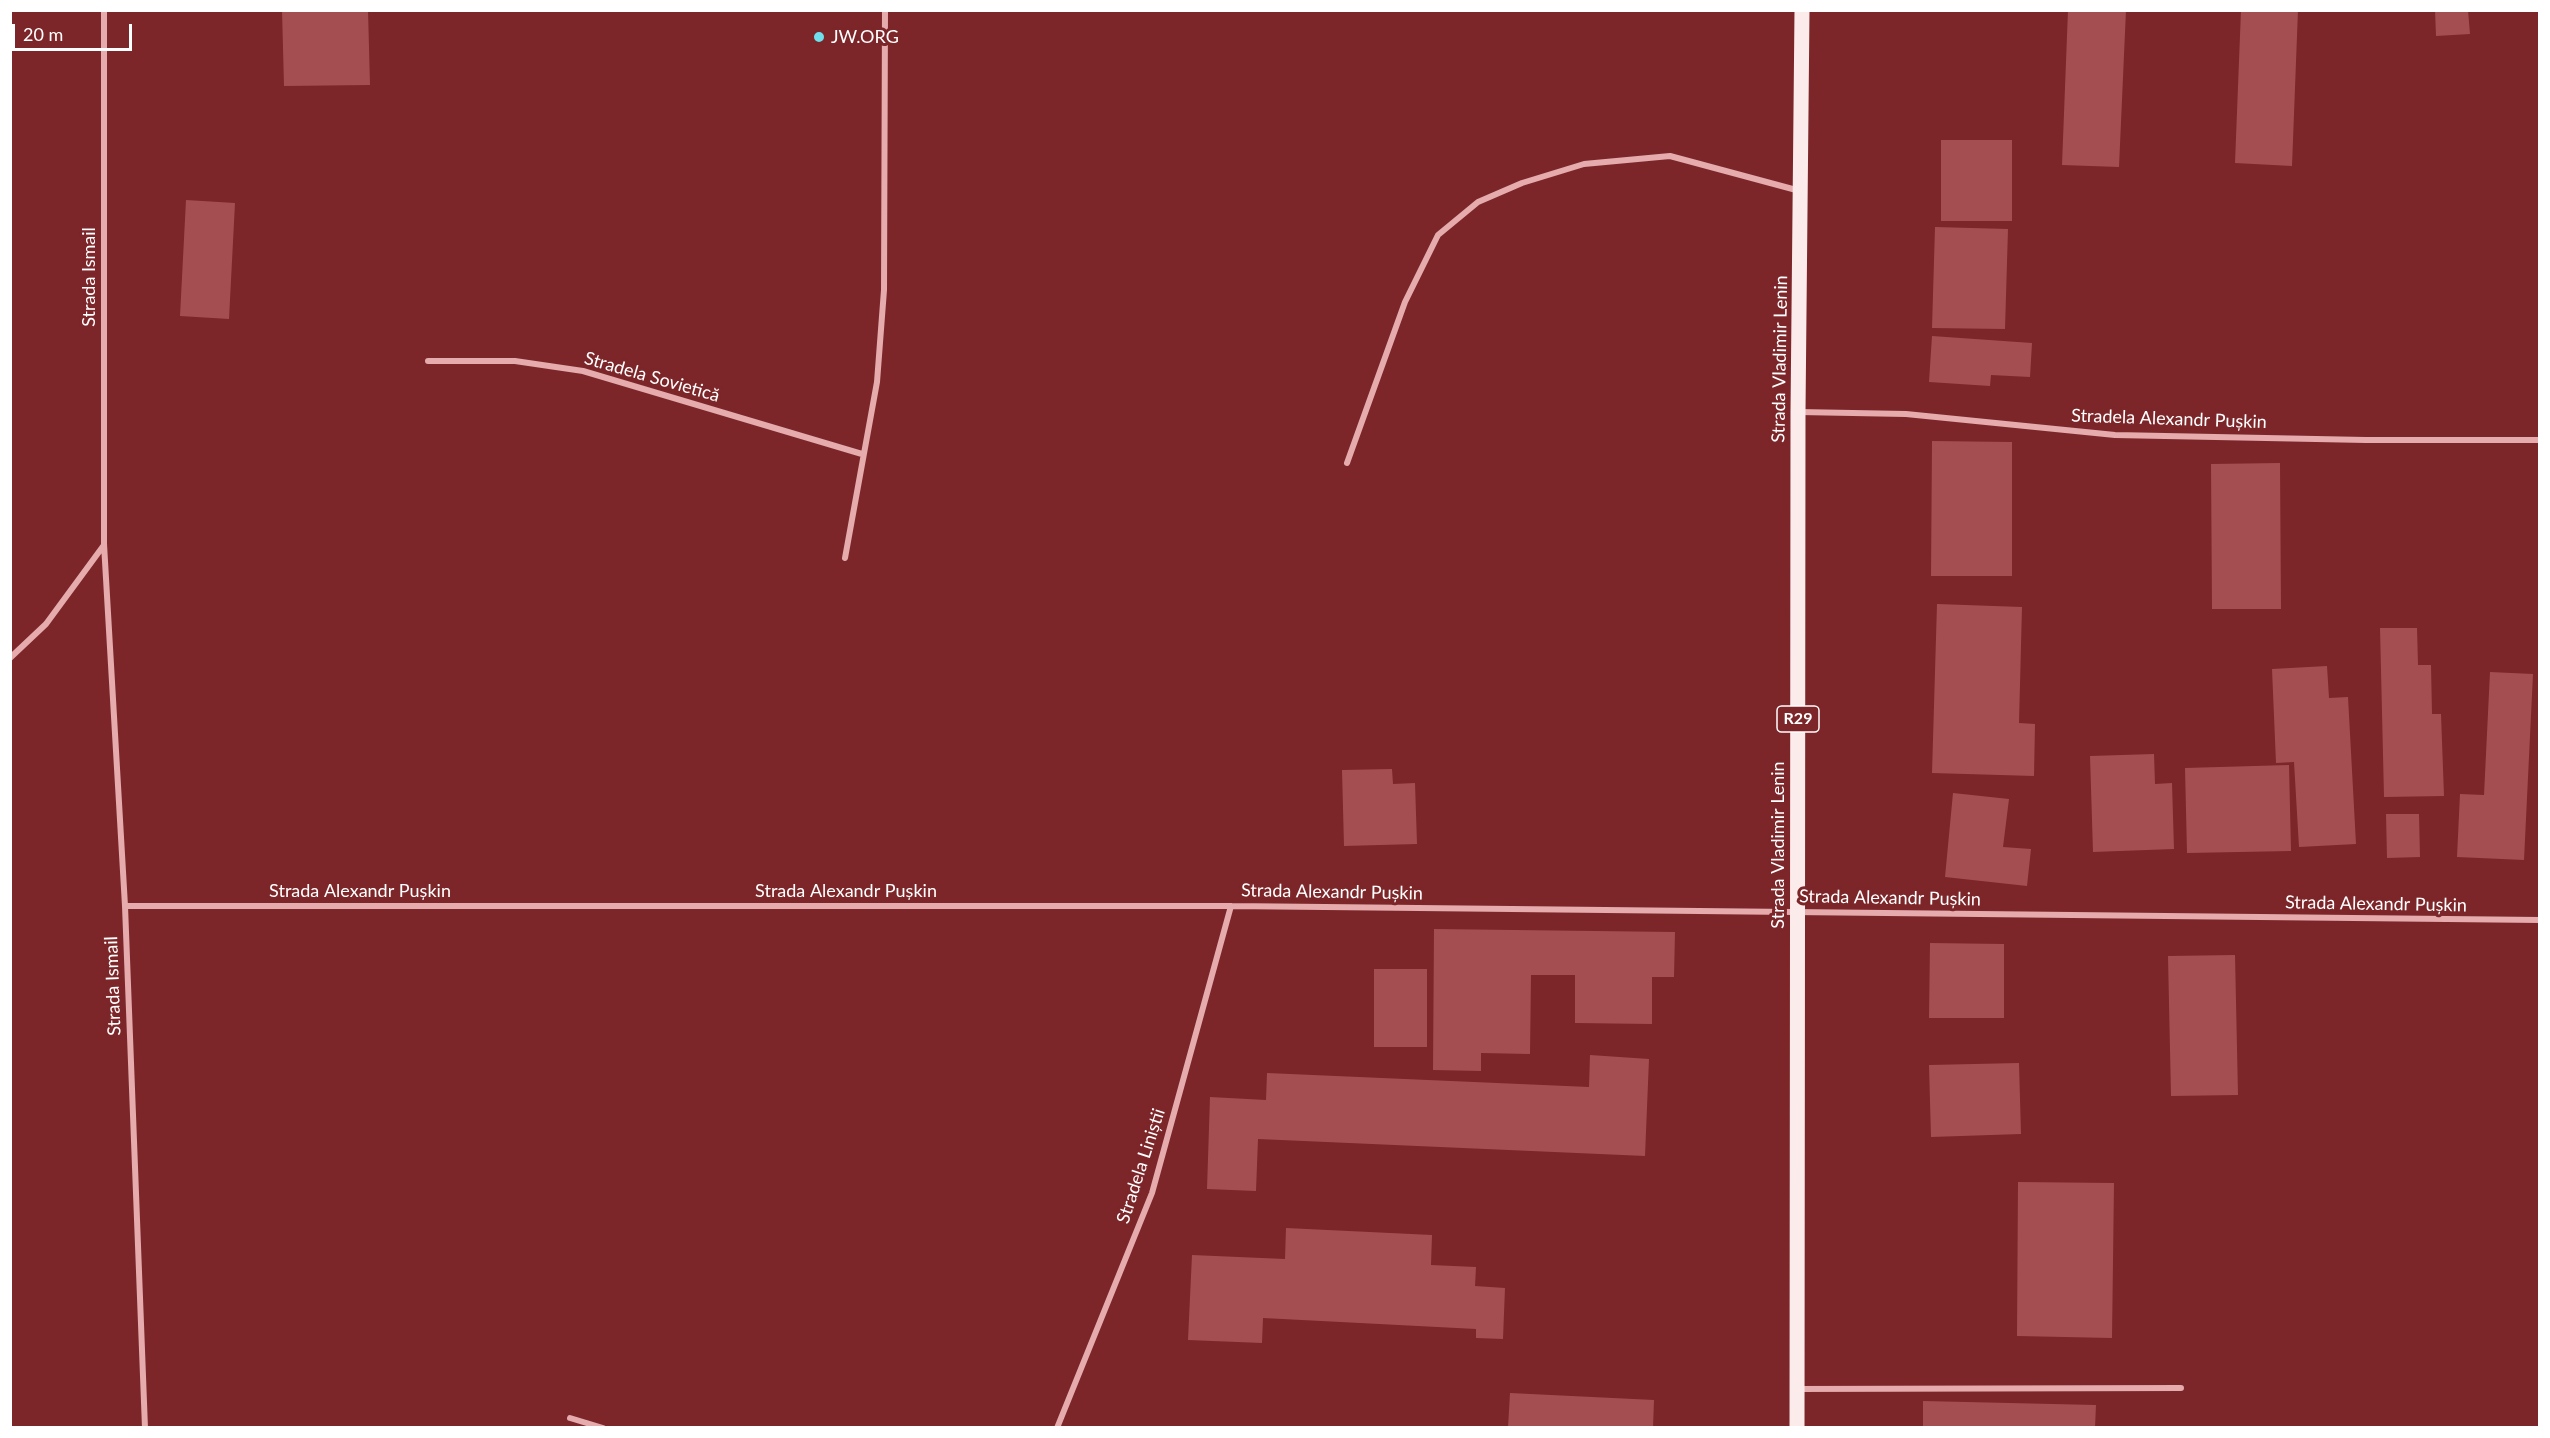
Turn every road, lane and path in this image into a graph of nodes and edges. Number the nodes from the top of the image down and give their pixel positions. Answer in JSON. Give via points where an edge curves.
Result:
{"nodes":[{"id":1,"x":104,"y":10,"type":"edge"},
{"id":2,"x":885,"y":10,"type":"edge"},
{"id":3,"x":1802,"y":10,"type":"edge"},
{"id":4,"x":1801,"y":192,"type":"junction"},
{"id":5,"x":428,"y":361,"type":"dead end"},
{"id":6,"x":1798,"y":412,"type":"junction"},
{"id":7,"x":2540,"y":440,"type":"edge"},
{"id":8,"x":862,"y":454,"type":"junction"},
{"id":9,"x":1347,"y":464,"type":"dead end"},
{"id":10,"x":104,"y":544,"type":"junction"},
{"id":11,"x":845,"y":558,"type":"dead end"},
{"id":12,"x":10,"y":658,"type":"edge"},
{"id":13,"x":125,"y":906,"type":"junction"},
{"id":14,"x":1231,"y":906,"type":"junction"},
{"id":15,"x":1797,"y":912,"type":"junction"},
{"id":16,"x":2540,"y":920,"type":"edge"},
{"id":17,"x":2181,"y":1388,"type":"dead end"},
{"id":18,"x":1797,"y":1389,"type":"junction"},
{"id":19,"x":570,"y":1418,"type":"dead end"},
{"id":20,"x":145,"y":1428,"type":"edge"},
{"id":21,"x":603,"y":1428,"type":"edge"},
{"id":22,"x":1057,"y":1428,"type":"edge"},
{"id":23,"x":1797,"y":1428,"type":"edge"}],
"edges":[{"from":1,"to":10,"type":"street","name":"Strada Ismail"},
{"from":2,"to":8,"type":"street","via":[[884,290],[878,382]]},
{"from":3,"to":4,"type":"main road","name":"Strada Vladimir Lenin","number":"R29"},
{"from":4,"to":6,"type":"main road","name":"Strada Vladimir Lenin","number":"R29"},
{"from":4,"to":9,"type":"street","via":[[1670,156],[1584,164],[1522,183],[1478,202],[1438,235],[1433,244],[1405,302]]},
{"from":5,"to":8,"type":"street","name":"Stradela Sovietică","via":[[515,361],[583,371]]},
{"from":6,"to":7,"type":"street","name":"Stradela Alexandr Pușkin","via":[[1906,414],[2115,435]]},
{"from":6,"to":15,"type":"main road","name":"Strada Vladimir Lenin","number":"R29"},
{"from":8,"to":11,"type":"street"},
{"from":10,"to":12,"type":"street","via":[[46,624]]},
{"from":10,"to":13,"type":"street","name":"Strada Ismail"},
{"from":13,"to":14,"type":"street","name":"Strada Alexandr Pușkin"},
{"from":13,"to":20,"type":"street","name":"Strada Ismail"},
{"from":14,"to":15,"type":"street","name":"Strada Alexandr Pușkin"},
{"from":14,"to":22,"type":"street","name":"Stradela Liniștii","via":[[1152,1193]]},
{"from":15,"to":16,"type":"street","name":"Strada Alexandr Pușkin"},
{"from":15,"to":18,"type":"main road","name":"Strada Vladimir Lenin","number":"R29"},
{"from":17,"to":18,"type":"street"},
{"from":18,"to":23,"type":"main road","name":"Strada Vladimir Lenin","number":"R29"},
{"from":19,"to":21,"type":"street"}]}
